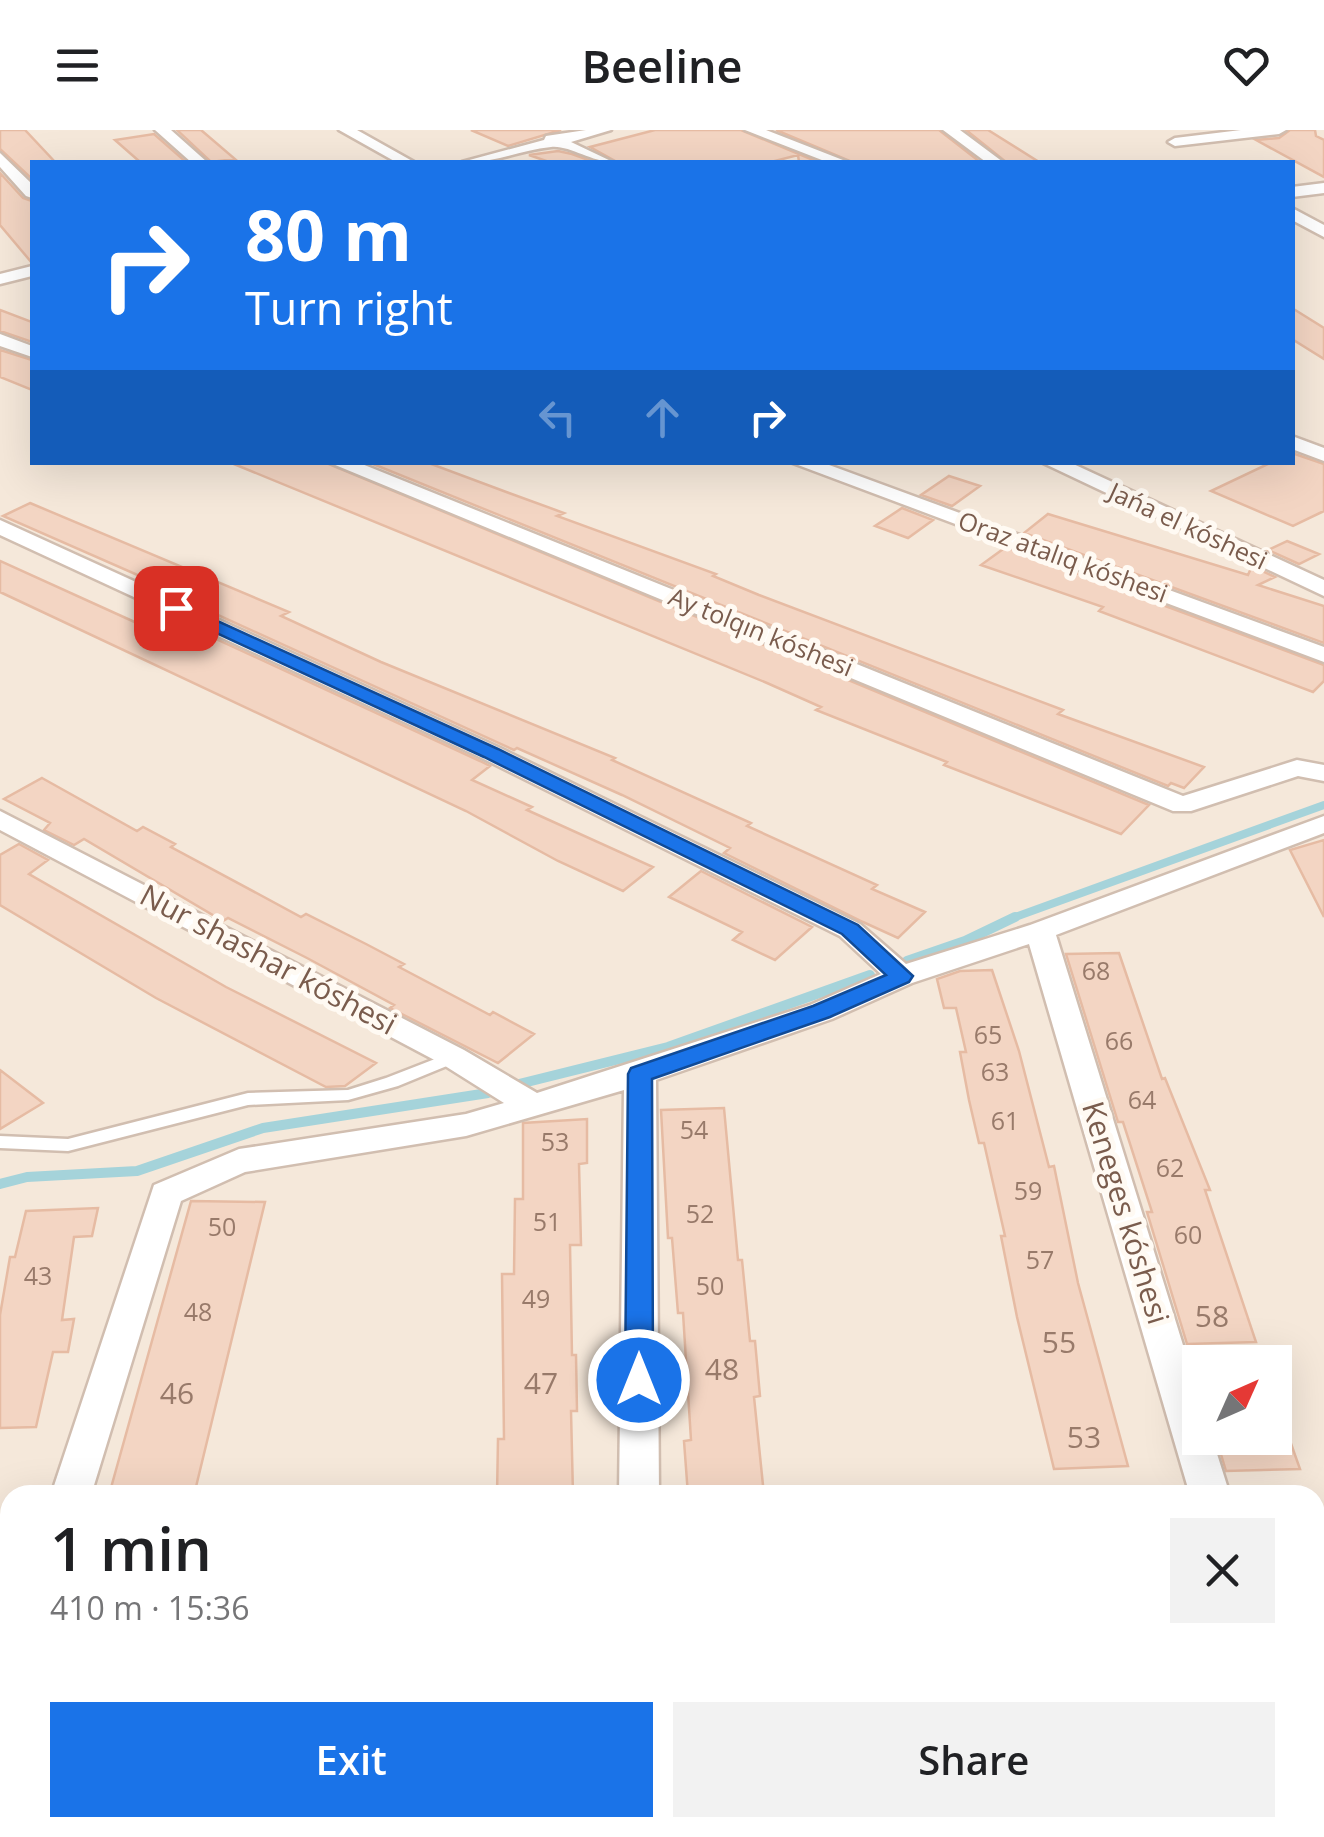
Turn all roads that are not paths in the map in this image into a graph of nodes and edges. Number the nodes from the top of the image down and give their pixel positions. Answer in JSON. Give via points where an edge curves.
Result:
{"nodes":[{"id":1,"x":162,"y":130,"type":"edge"},
{"id":2,"x":346,"y":130,"type":"edge"},
{"id":3,"x":536,"y":130,"type":"edge"},
{"id":4,"x":604,"y":130,"type":"edge"},
{"id":5,"x":752,"y":130,"type":"edge"},
{"id":6,"x":950,"y":130,"type":"edge"},
{"id":7,"x":1279,"y":130,"type":"edge"},
{"id":8,"x":555,"y":142,"type":"junction"},
{"id":9,"x":1192,"y":152,"type":"dead end"},
{"id":10,"x":0,"y":158,"type":"edge"},
{"id":11,"x":196,"y":160,"type":"edge"},
{"id":12,"x":402,"y":160,"type":"edge"},
{"id":13,"x":478,"y":160,"type":"edge"},
{"id":14,"x":601,"y":160,"type":"edge"},
{"id":15,"x":834,"y":160,"type":"edge"},
{"id":16,"x":991,"y":160,"type":"edge"},
{"id":17,"x":1324,"y":188,"type":"edge"},
{"id":18,"x":30,"y":191,"type":"edge"},
{"id":19,"x":1295,"y":192,"type":"edge"},
{"id":20,"x":1295,"y":215,"type":"edge"},
{"id":21,"x":1324,"y":232,"type":"edge"},
{"id":22,"x":30,"y":272,"type":"edge"},
{"id":23,"x":0,"y":279,"type":"edge"},
{"id":24,"x":0,"y":340,"type":"edge"},
{"id":25,"x":30,"y":351,"type":"edge"},
{"id":26,"x":1295,"y":443,"type":"edge"},
{"id":27,"x":1324,"y":455,"type":"edge"},
{"id":28,"x":345,"y":465,"type":"edge"},
{"id":29,"x":808,"y":465,"type":"edge"},
{"id":30,"x":1057,"y":465,"type":"edge"},
{"id":31,"x":0,"y":527,"type":"edge"},
{"id":32,"x":1324,"y":589,"type":"edge"},
{"id":33,"x":1324,"y":654,"type":"edge"},
{"id":34,"x":1324,"y":773,"type":"edge"},
{"id":35,"x":0,"y":819,"type":"edge"},
{"id":36,"x":1324,"y":824,"type":"edge"},
{"id":37,"x":1040,"y":931,"type":"junction"},
{"id":38,"x":901,"y":976,"type":"junction"},
{"id":39,"x":453,"y":1056,"type":"junction"},
{"id":40,"x":640,"y":1074,"type":"junction"},
{"id":41,"x":533,"y":1106,"type":"junction"},
{"id":42,"x":0,"y":1142,"type":"edge"},
{"id":43,"x":74,"y":1485,"type":"edge"},
{"id":44,"x":639,"y":1485,"type":"edge"},
{"id":45,"x":1207,"y":1485,"type":"edge"}],
"edges":[{"from":1,"to":11,"type":"street"},
{"from":2,"to":12,"type":"street"},
{"from":3,"to":8,"type":"street"},
{"from":4,"to":8,"type":"street"},
{"from":5,"to":15,"type":"street"},
{"from":6,"to":16,"type":"street"},
{"from":7,"to":9,"type":"street","via":[[1170,139]]},
{"from":8,"to":13,"type":"street"},
{"from":8,"to":14,"type":"street"},
{"from":10,"to":18,"type":"street"},
{"from":17,"to":19,"type":"street"},
{"from":20,"to":21,"type":"street"},
{"from":22,"to":23,"type":"street"},
{"from":24,"to":25,"type":"street"},
{"from":26,"to":27,"type":"street"},
{"from":28,"to":34,"type":"street","name":"Ay tolqın kóshesi","via":[[1182,805],[1297,768]]},
{"from":29,"to":33,"type":"street","name":"Oraz atalıq kóshesi"},
{"from":30,"to":32,"type":"street","name":"Jańa el kóshesi"},
{"from":31,"to":38,"type":"street","via":[[491,753],[850,930]]},
{"from":35,"to":39,"type":"street","name":"Nur shashar kóshesi"},
{"from":36,"to":37,"type":"street"},
{"from":37,"to":38,"type":"street"},
{"from":37,"to":45,"type":"street","name":"Keneges kóshesi"},
{"from":38,"to":40,"type":"street","via":[[822,1012]]},
{"from":39,"to":41,"type":"street","name":"Nur shashar kóshesi"},
{"from":39,"to":42,"type":"lane","via":[[348,1095],[248,1099],[68,1145]]},
{"from":40,"to":41,"type":"street"},
{"from":40,"to":44,"type":"street"},
{"from":41,"to":43,"type":"street","via":[[466,1125],[239,1161],[166,1194]]}]}
